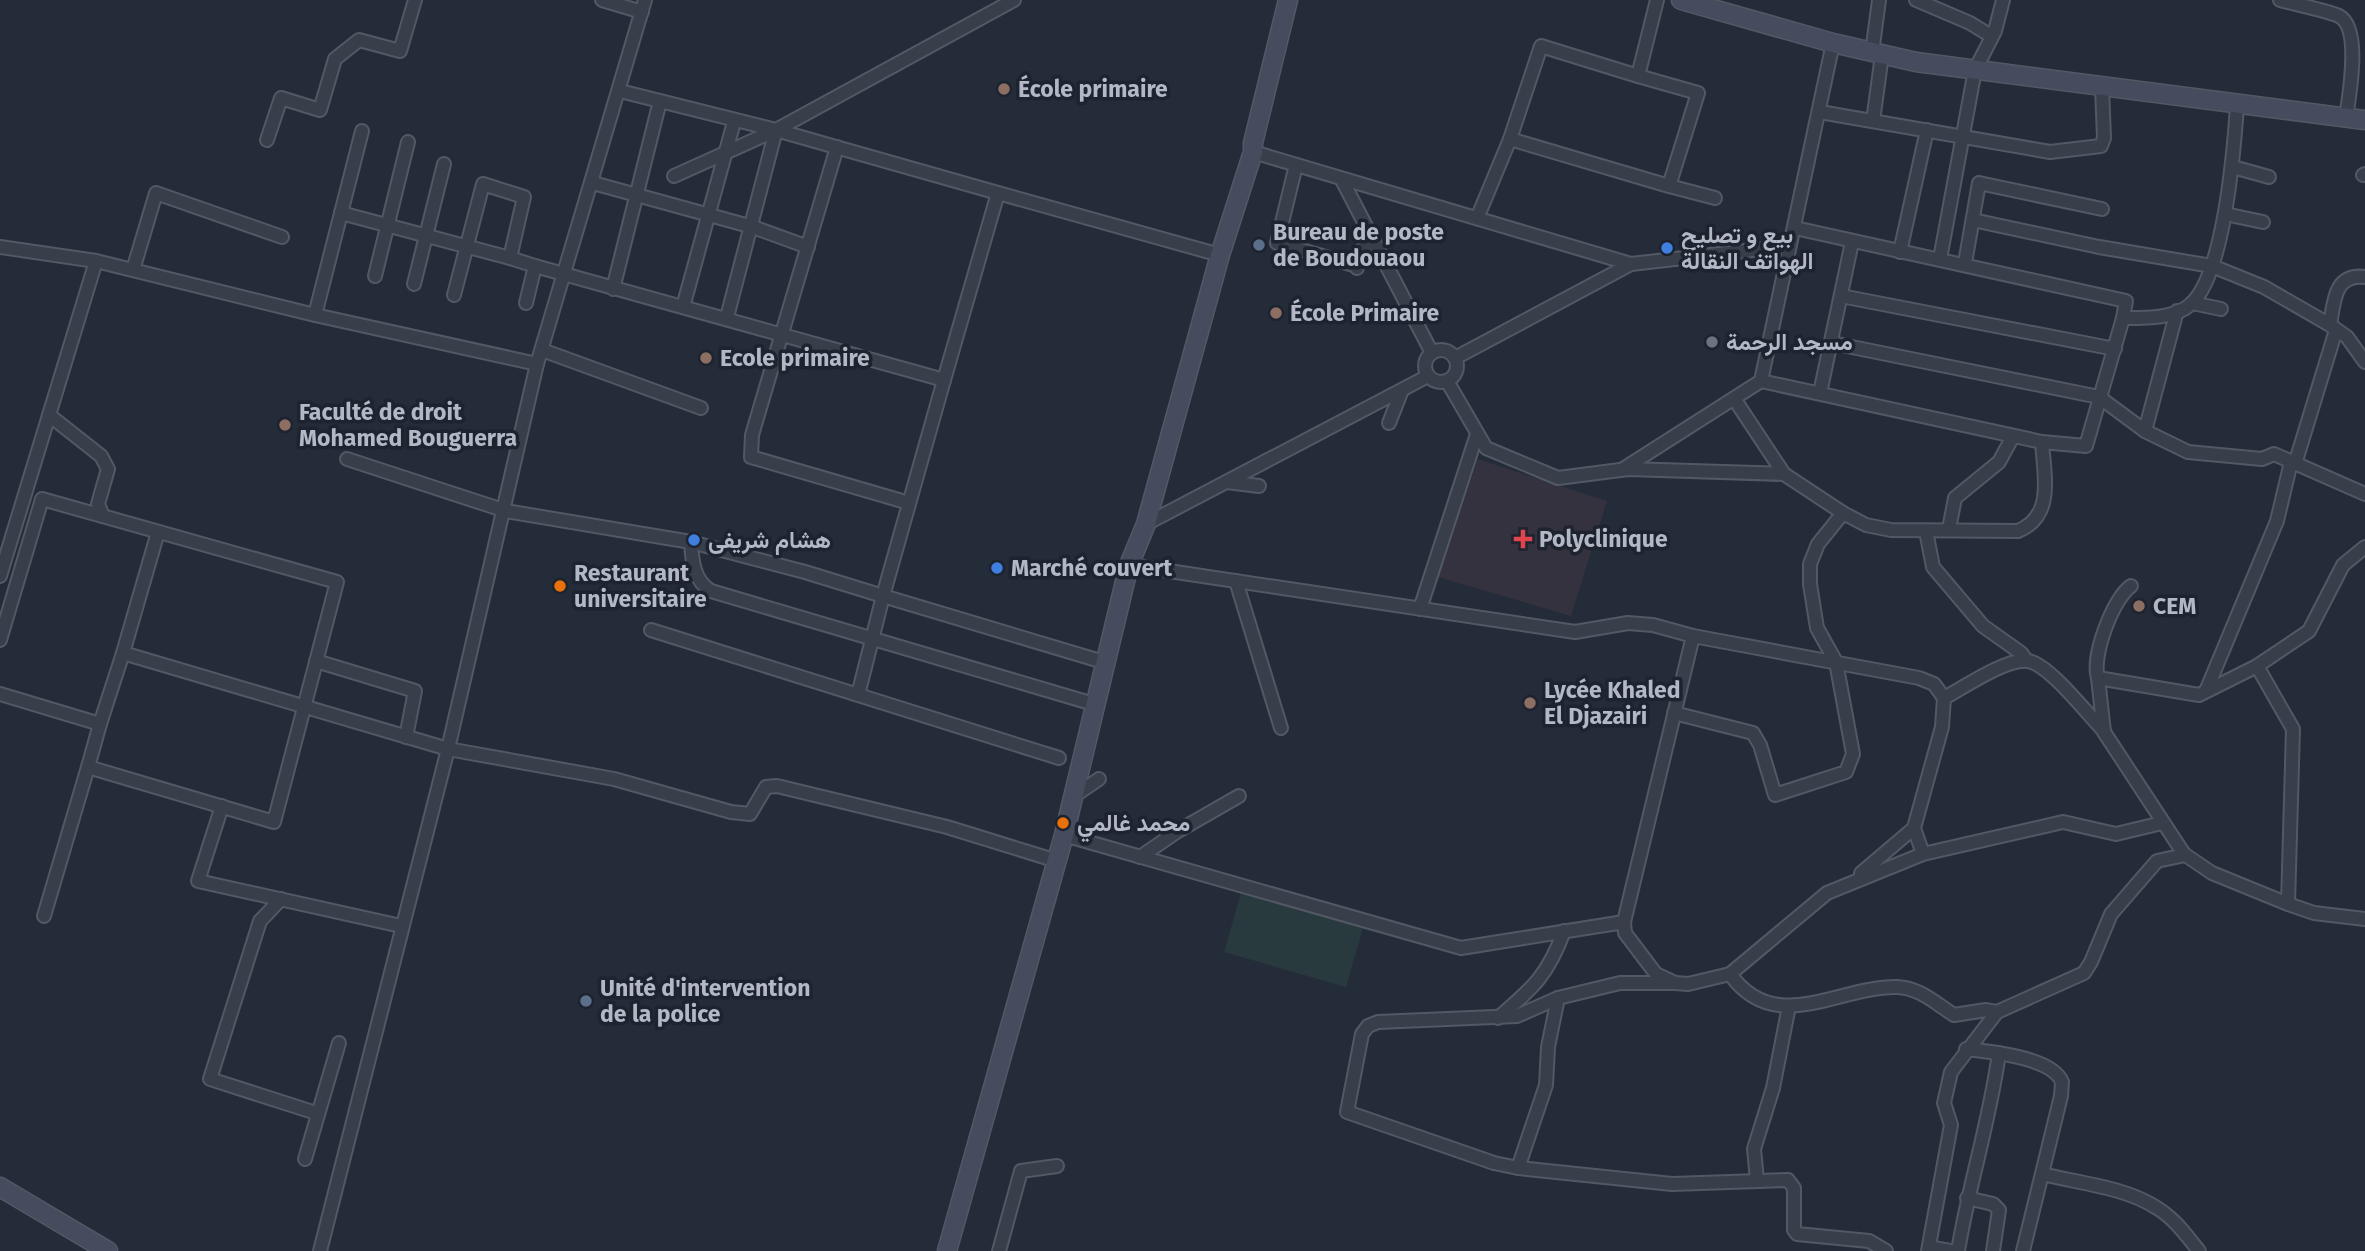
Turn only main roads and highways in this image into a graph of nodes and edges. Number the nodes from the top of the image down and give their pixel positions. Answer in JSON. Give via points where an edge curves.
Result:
{"nodes":[{"id":1,"x":1287,"y":0,"type":"edge"},
{"id":2,"x":1681,"y":0,"type":"edge"},
{"id":3,"x":1716,"y":5,"type":"edge"},
{"id":4,"x":2365,"y":120,"type":"edge"},
{"id":5,"x":0,"y":1187,"type":"edge"},
{"id":6,"x":108,"y":1251,"type":"edge"},
{"id":7,"x":947,"y":1251,"type":"edge"}],
"edges":[{"from":1,"to":7,"type":"main road","via":[[1253,152],[1146,524],[1129,565],[1064,835]]},
{"from":2,"to":3,"type":"main road"},
{"from":3,"to":4,"type":"main road","via":[[1877,54],[1975,71]]},
{"from":5,"to":6,"type":"main road"}]}
